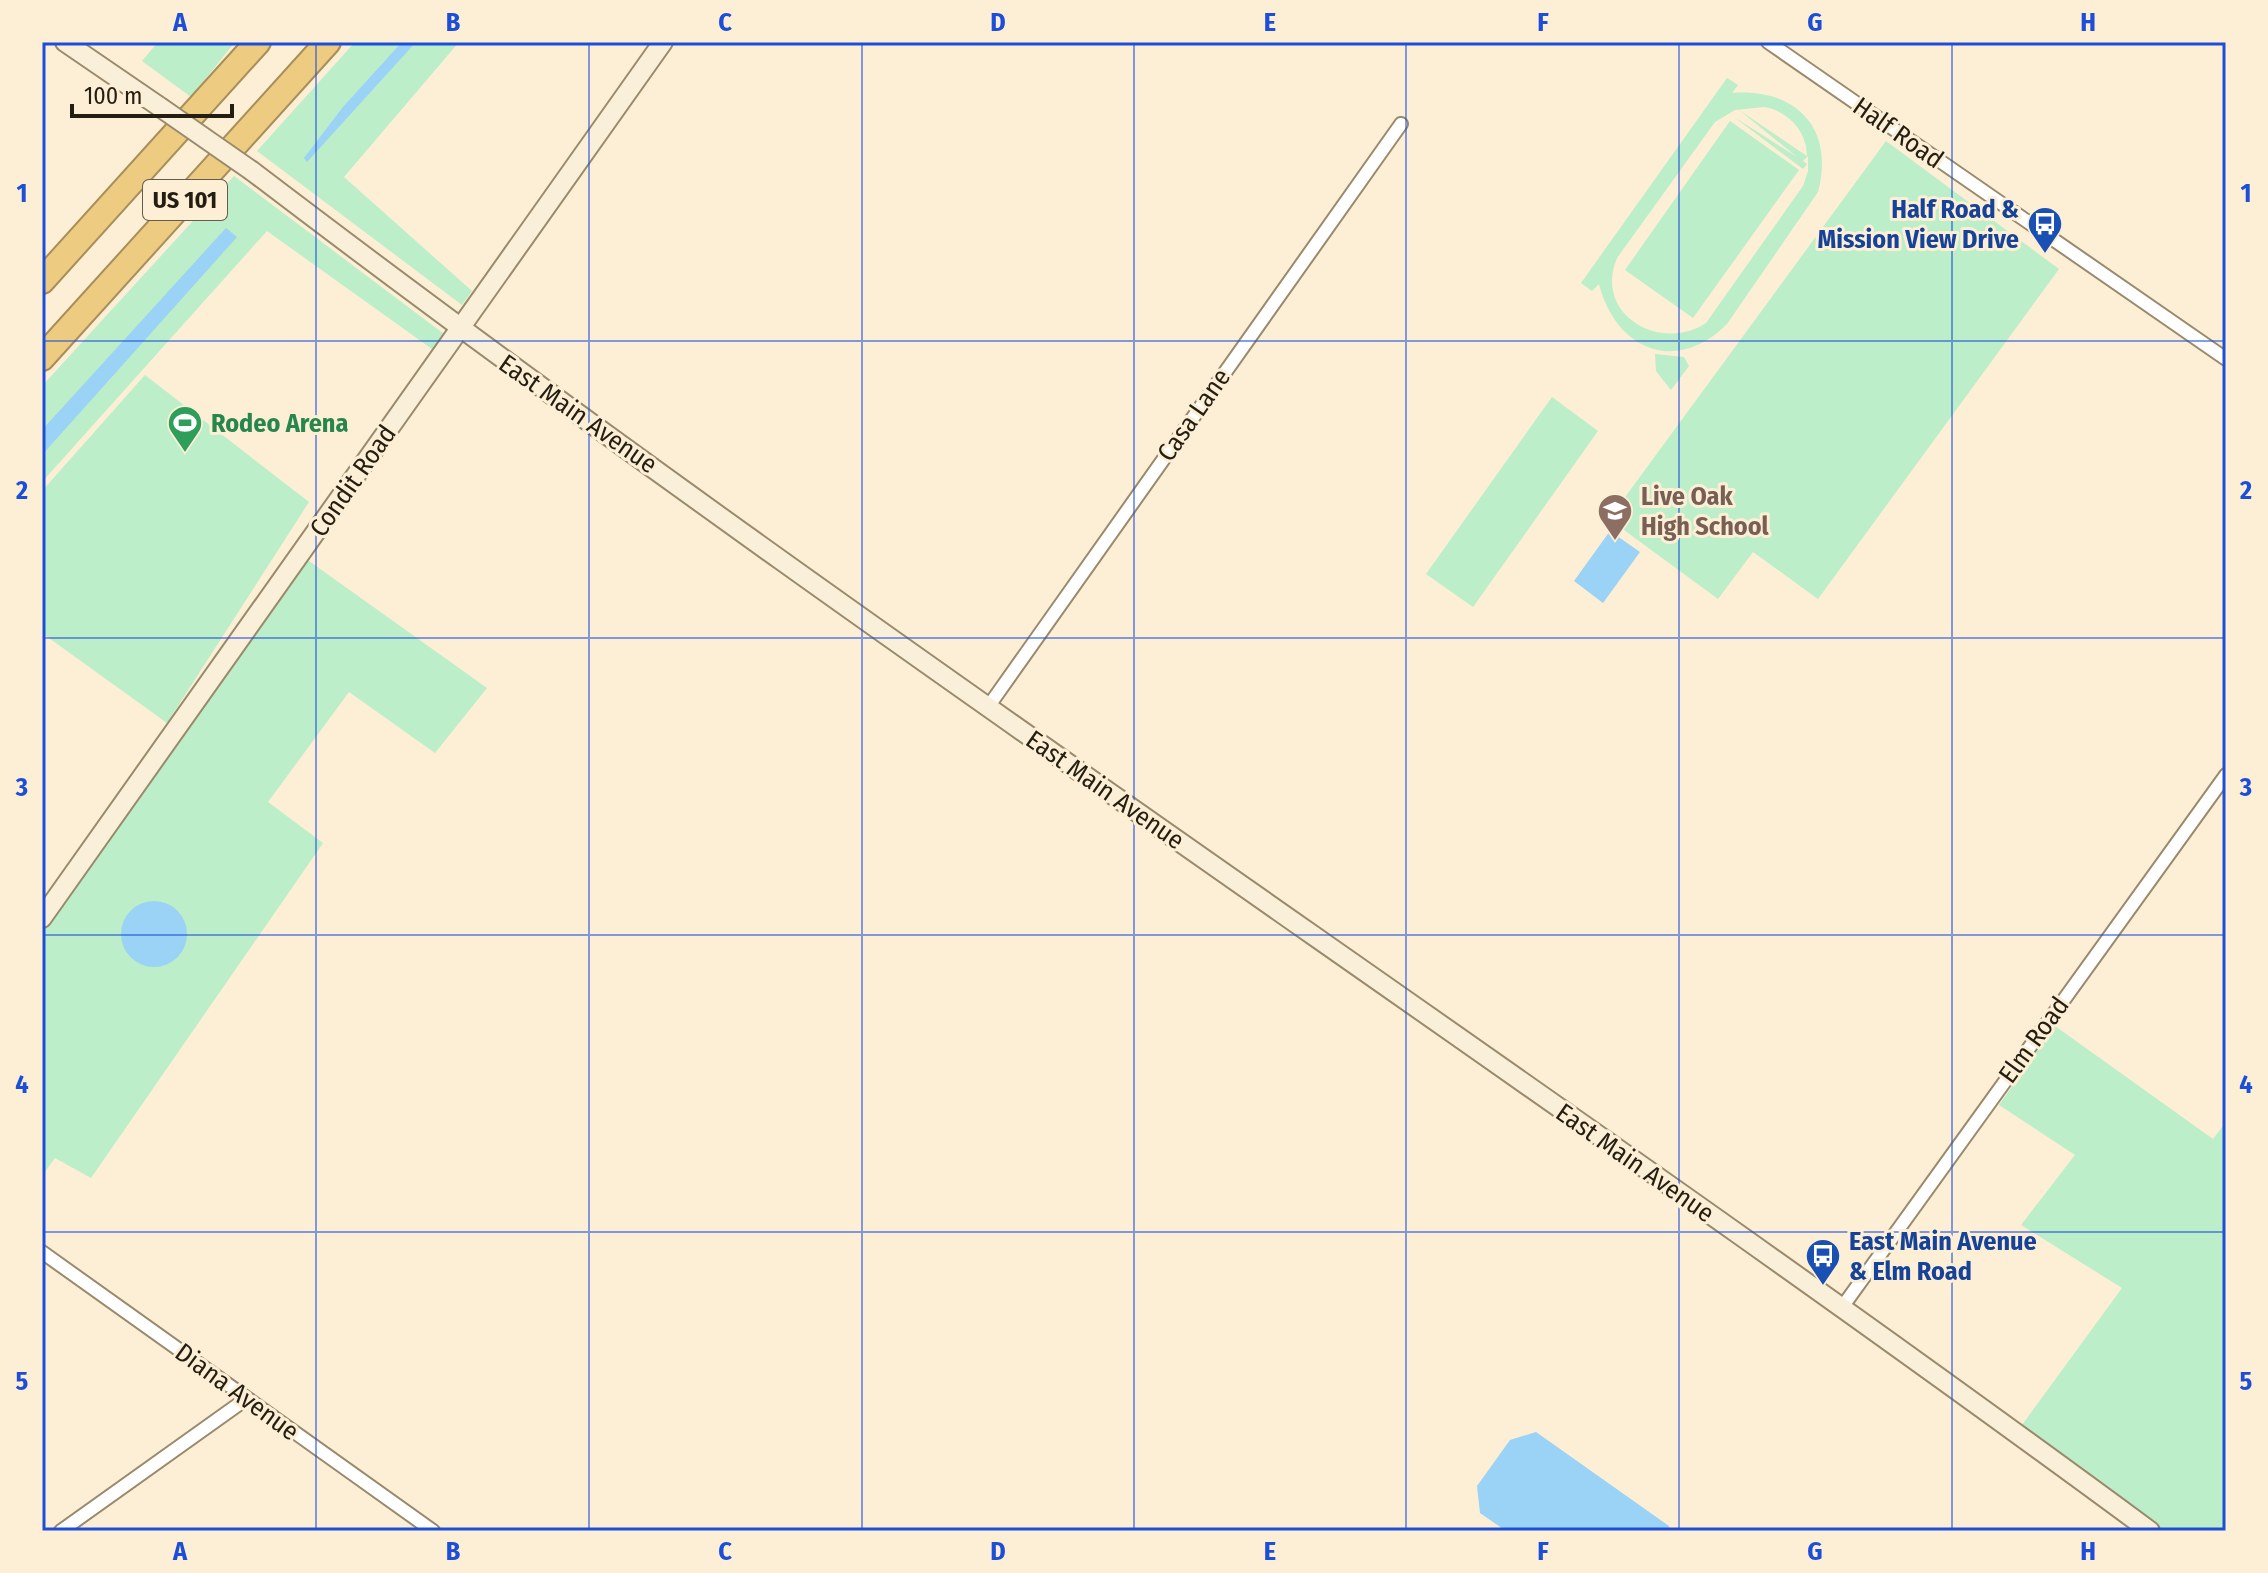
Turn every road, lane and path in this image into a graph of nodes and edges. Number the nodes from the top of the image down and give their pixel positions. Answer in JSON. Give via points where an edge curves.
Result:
{"nodes":[{"id":1,"x":65,"y":42,"type":"edge"},
{"id":2,"x":258,"y":42,"type":"edge"},
{"id":3,"x":328,"y":42,"type":"edge"},
{"id":4,"x":663,"y":42,"type":"edge"},
{"id":5,"x":1768,"y":42,"type":"edge"},
{"id":6,"x":1401,"y":124,"type":"dead end"},
{"id":7,"x":42,"y":281,"type":"edge"},
{"id":8,"x":460,"y":330,"type":"junction"},
{"id":9,"x":42,"y":358,"type":"edge"},
{"id":10,"x":2226,"y":359,"type":"edge"},
{"id":11,"x":988,"y":707,"type":"junction"},
{"id":12,"x":2226,"y":775,"type":"edge"},
{"id":13,"x":42,"y":918,"type":"edge"},
{"id":14,"x":42,"y":1252,"type":"edge"},
{"id":15,"x":1843,"y":1306,"type":"junction"},
{"id":16,"x":246,"y":1399,"type":"junction"},
{"id":17,"x":61,"y":1531,"type":"edge"},
{"id":18,"x":433,"y":1531,"type":"edge"},
{"id":19,"x":2150,"y":1531,"type":"edge"}],
"edges":[{"from":1,"to":8,"type":"street","name":"East Main Avenue","bridge":true,"via":[[252,171]]},
{"from":2,"to":7,"type":"highway","number":"US 101"},
{"from":3,"to":9,"type":"highway","number":"US 101"},
{"from":4,"to":8,"type":"street","name":"Condit Road"},
{"from":5,"to":10,"type":"street","name":"Half Road"},
{"from":6,"to":11,"type":"street","name":"Casa Lane"},
{"from":8,"to":11,"type":"street","name":"East Main Avenue"},
{"from":8,"to":13,"type":"street","name":"Condit Road"},
{"from":11,"to":15,"type":"street","name":"East Main Avenue"},
{"from":12,"to":15,"type":"street","name":"Elm Road"},
{"from":14,"to":16,"type":"street","name":"Diana Avenue"},
{"from":15,"to":19,"type":"street","name":"East Main Avenue"},
{"from":16,"to":17,"type":"street"},
{"from":16,"to":18,"type":"street","name":"Diana Avenue"}]}
